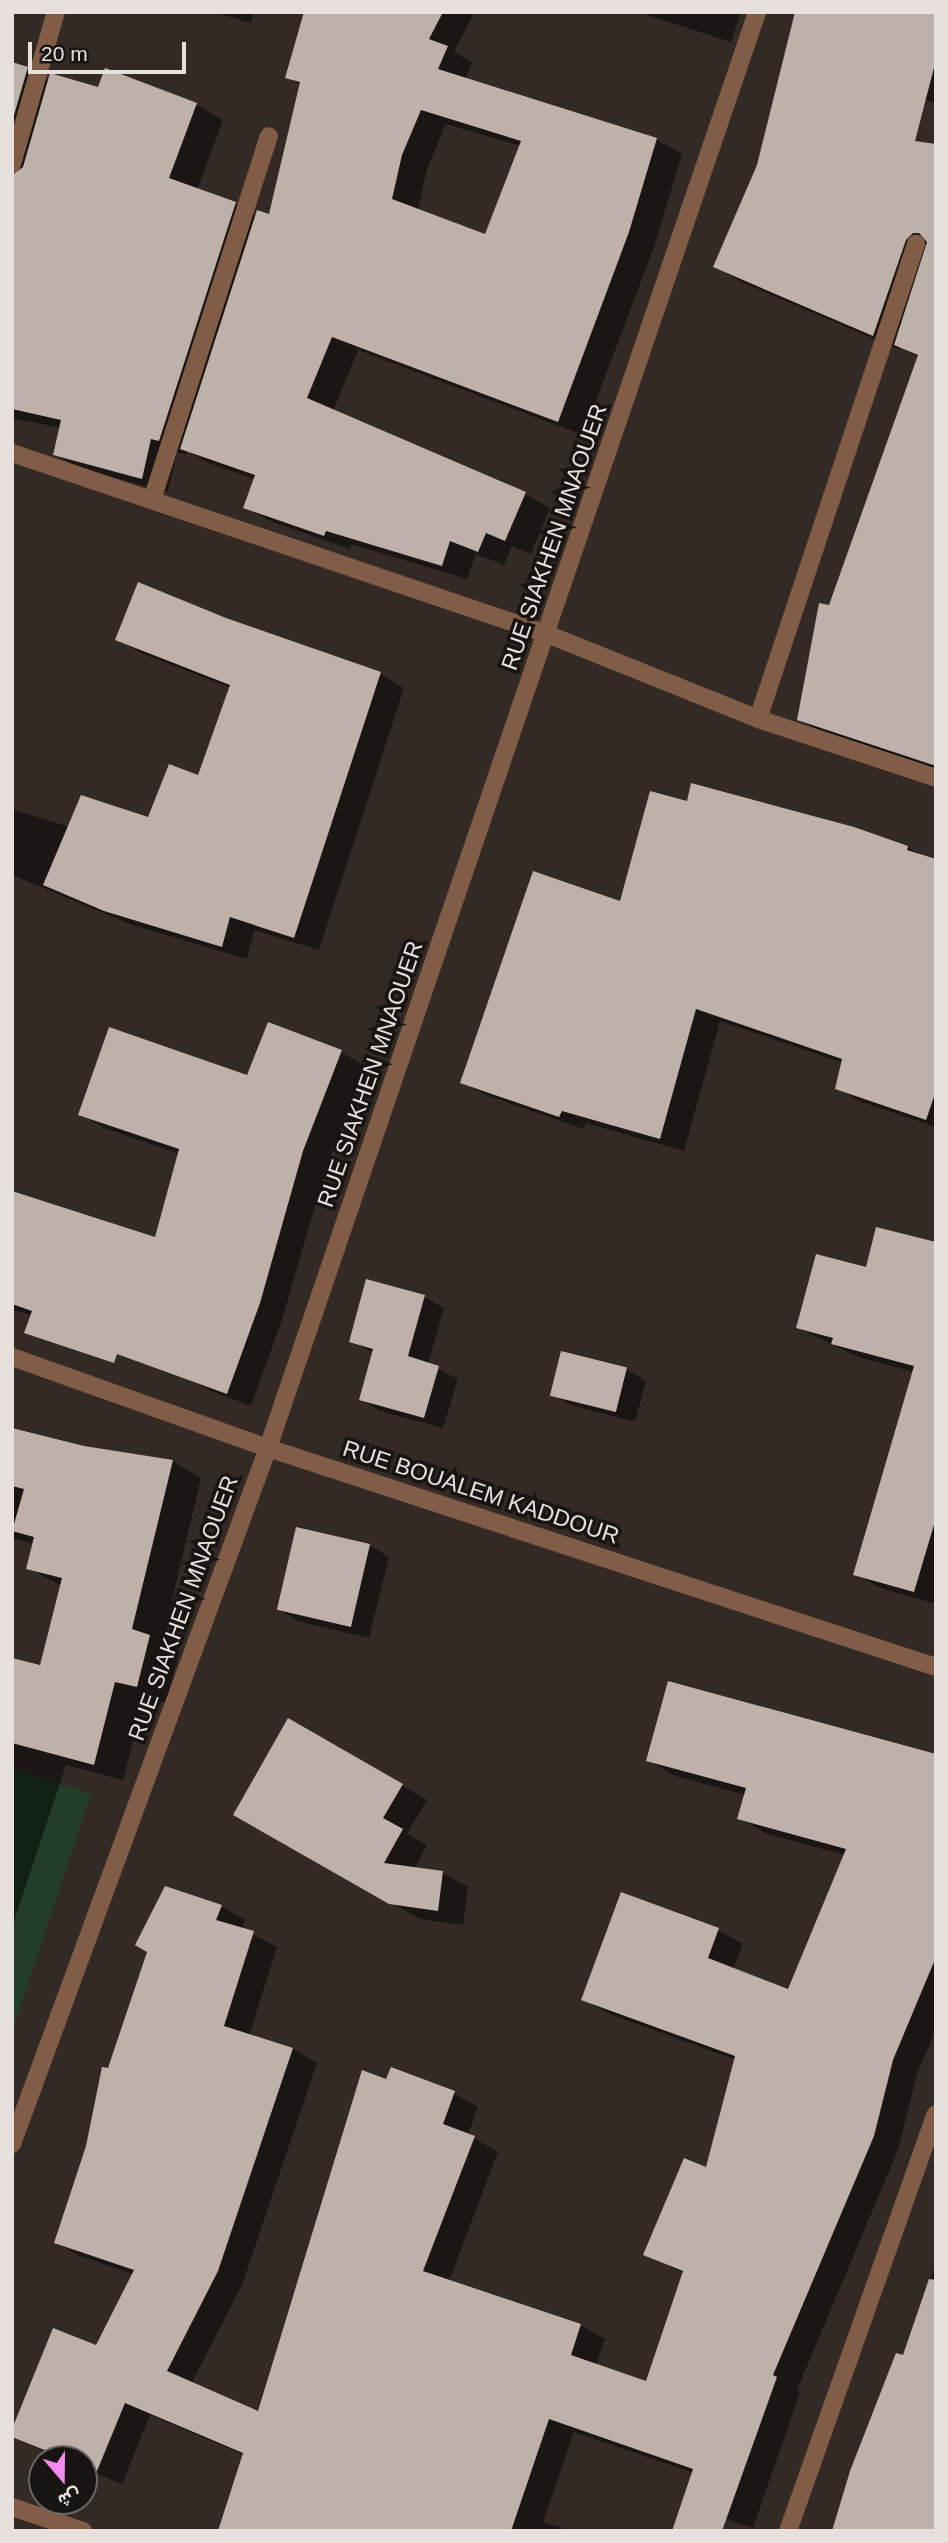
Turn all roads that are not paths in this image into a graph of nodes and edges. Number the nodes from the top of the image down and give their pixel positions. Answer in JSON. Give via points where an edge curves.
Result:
{"nodes":[{"id":1,"x":57,"y":12,"type":"edge"},
{"id":2,"x":757,"y":12,"type":"edge"},
{"id":3,"x":269,"y":136,"type":"dead end"},
{"id":4,"x":12,"y":164,"type":"edge"},
{"id":5,"x":916,"y":244,"type":"dead end"},
{"id":6,"x":13,"y":456,"type":"edge"},
{"id":7,"x":152,"y":500,"type":"junction"},
{"id":8,"x":547,"y":634,"type":"junction"},
{"id":9,"x":758,"y":719,"type":"junction"},
{"id":10,"x":936,"y":778,"type":"edge"},
{"id":11,"x":12,"y":1357,"type":"edge"},
{"id":12,"x":268,"y":1448,"type":"junction"},
{"id":13,"x":936,"y":1667,"type":"edge"},
{"id":14,"x":936,"y":2114,"type":"edge"},
{"id":15,"x":12,"y":2144,"type":"edge"},
{"id":16,"x":12,"y":2507,"type":"edge"},
{"id":17,"x":83,"y":2531,"type":"edge"},
{"id":18,"x":789,"y":2531,"type":"edge"}],
"edges":[{"from":1,"to":4,"type":"street"},
{"from":2,"to":8,"type":"street","name":"RUE SIAKHEN MNAOUER"},
{"from":3,"to":7,"type":"street"},
{"from":5,"to":9,"type":"street"},
{"from":6,"to":7,"type":"street"},
{"from":7,"to":8,"type":"street"},
{"from":8,"to":9,"type":"street"},
{"from":8,"to":12,"type":"street","name":"RUE SIAKHEN MNAOUER"},
{"from":9,"to":10,"type":"street"},
{"from":11,"to":12,"type":"street","name":"RUE BOUALEM KADDOUR"},
{"from":12,"to":13,"type":"street","name":"RUE BOUALEM KADDOUR"},
{"from":12,"to":15,"type":"street","name":"RUE SIAKHEN MNAOUER"},
{"from":14,"to":18,"type":"street"},
{"from":16,"to":17,"type":"street"}]}
